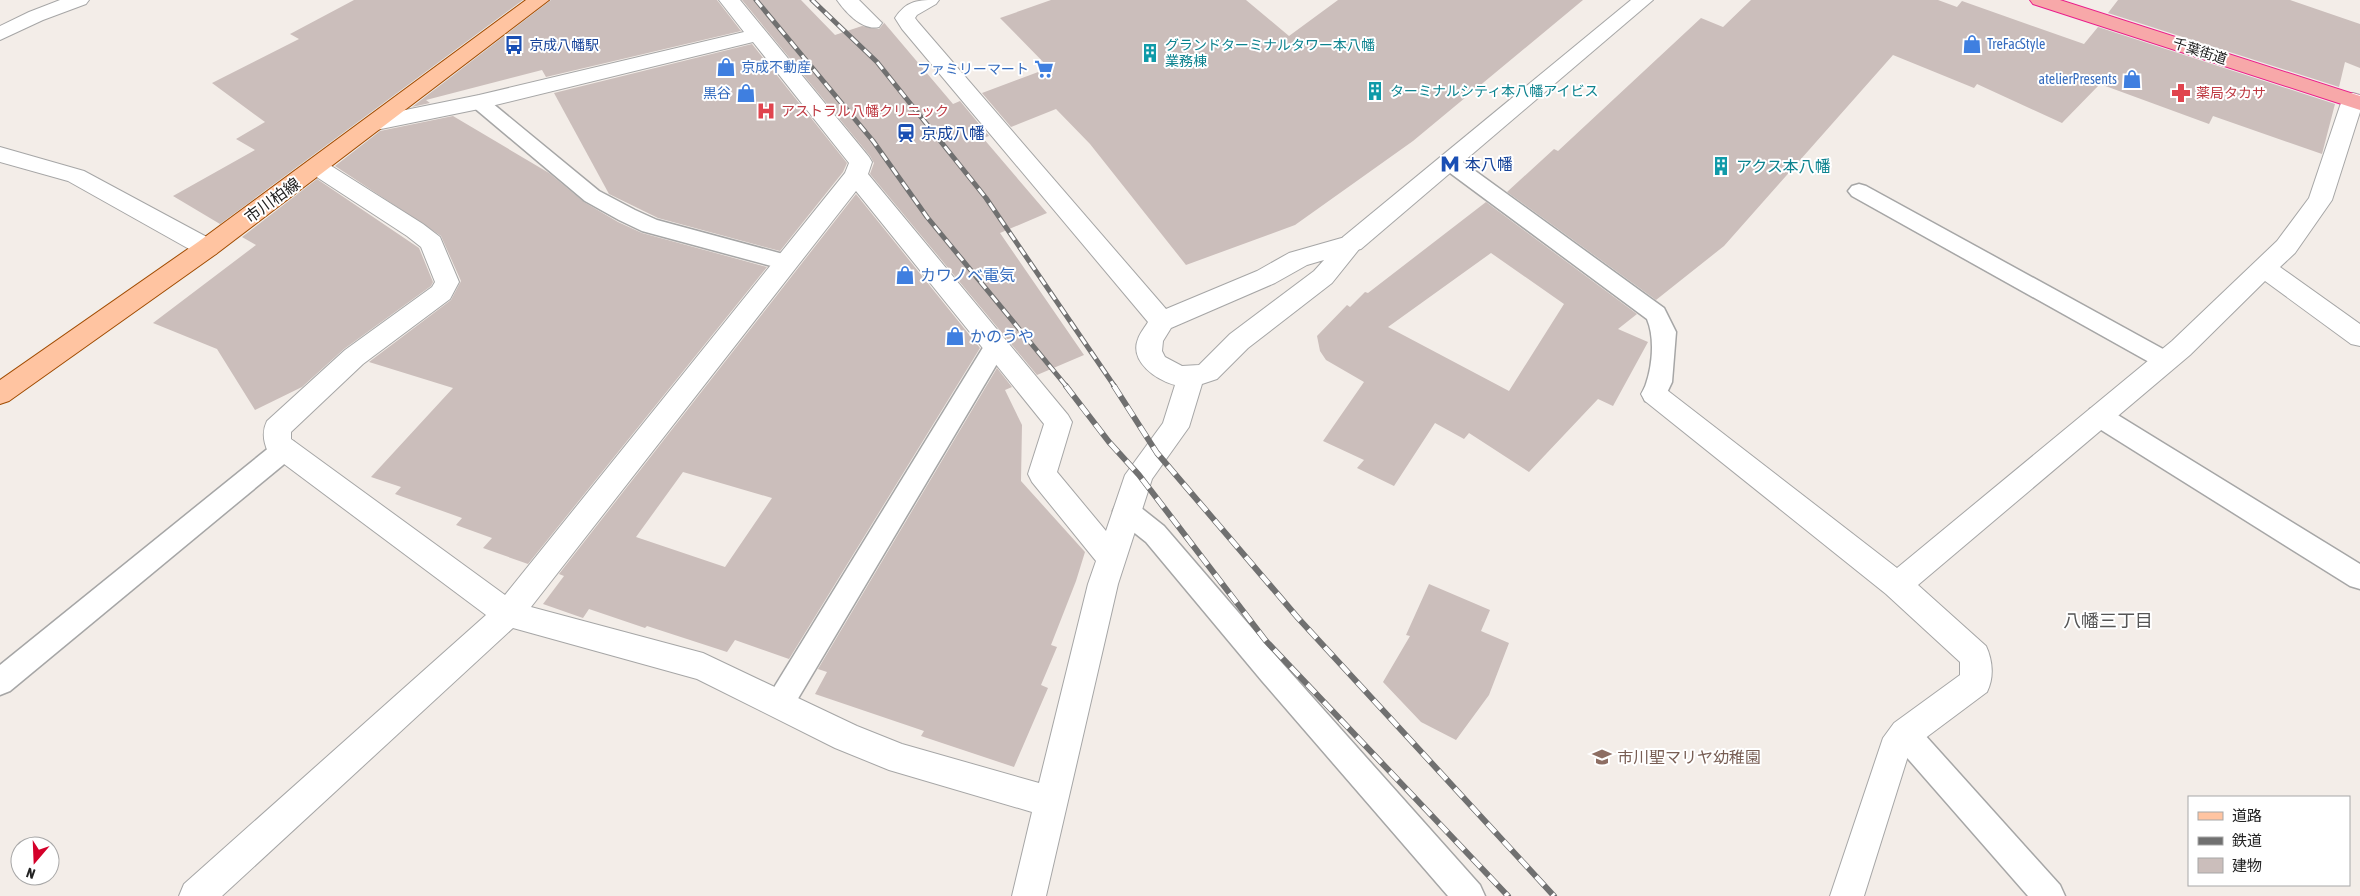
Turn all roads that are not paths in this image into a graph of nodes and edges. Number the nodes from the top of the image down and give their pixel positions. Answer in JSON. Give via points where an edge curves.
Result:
{"nodes":[{"id":1,"x":79,"y":0,"type":"edge"},
{"id":2,"x":539,"y":0,"type":"edge"},
{"id":3,"x":729,"y":0,"type":"edge"},
{"id":4,"x":847,"y":0,"type":"edge"},
{"id":5,"x":929,"y":0,"type":"edge"},
{"id":6,"x":1642,"y":0,"type":"edge"},
{"id":7,"x":2040,"y":0,"type":"edge"},
{"id":8,"x":872,"y":22,"type":"dead end"},
{"id":9,"x":0,"y":34,"type":"edge"},
{"id":10,"x":758,"y":35,"type":"junction"},
{"id":11,"x":2356,"y":101,"type":"edge"},
{"id":12,"x":479,"y":102,"type":"junction"},
{"id":13,"x":376,"y":123,"type":"junction"},
{"id":14,"x":0,"y":154,"type":"edge"},
{"id":15,"x":1449,"y":162,"type":"junction"},
{"id":16,"x":317,"y":168,"type":"junction"},
{"id":17,"x":856,"y":174,"type":"junction"},
{"id":18,"x":1859,"y":191,"type":"dead end"},
{"id":19,"x":1352,"y":243,"type":"junction"},
{"id":20,"x":207,"y":248,"type":"junction"},
{"id":21,"x":786,"y":262,"type":"junction"},
{"id":22,"x":2264,"y":268,"type":"junction"},
{"id":23,"x":1162,"y":321,"type":"junction"},
{"id":24,"x":2360,"y":336,"type":"edge"},
{"id":25,"x":995,"y":347,"type":"junction"},
{"id":26,"x":2166,"y":360,"type":"junction"},
{"id":27,"x":1191,"y":377,"type":"junction"},
{"id":28,"x":0,"y":394,"type":"edge"},
{"id":29,"x":1654,"y":394,"type":"joint"},
{"id":30,"x":2099,"y":416,"type":"junction"},
{"id":31,"x":285,"y":449,"type":"junction"},
{"id":32,"x":1126,"y":511,"type":"junction"},
{"id":33,"x":1112,"y":559,"type":"junction"},
{"id":34,"x":2360,"y":578,"type":"edge"},
{"id":35,"x":1897,"y":584,"type":"junction"},
{"id":36,"x":508,"y":614,"type":"junction"},
{"id":37,"x":0,"y":682,"type":"edge"},
{"id":38,"x":780,"y":703,"type":"junction"},
{"id":39,"x":1905,"y":734,"type":"junction"},
{"id":40,"x":1052,"y":802,"type":"junction"},
{"id":41,"x":196,"y":896,"type":"edge"},
{"id":42,"x":1028,"y":896,"type":"edge"},
{"id":43,"x":1469,"y":896,"type":"edge"},
{"id":44,"x":1847,"y":896,"type":"edge"},
{"id":45,"x":2049,"y":896,"type":"edge"}],
"edges":[{"from":1,"to":9,"type":"street"},
{"from":2,"to":13,"type":"main road","name":"市川柏線"},
{"from":3,"to":10,"type":"street"},
{"from":4,"to":8,"type":"street"},
{"from":5,"to":23,"type":"street","via":[[909,11],[905,18],[909,25]]},
{"from":6,"to":15,"type":"street"},
{"from":7,"to":11,"type":"highway","name":"千葉街道"},
{"from":10,"to":12,"type":"street"},
{"from":10,"to":17,"type":"street","via":[[861,162]]},
{"from":11,"to":22,"type":"street","via":[[2320,200],[2286,246]]},
{"from":12,"to":13,"type":"street"},
{"from":12,"to":21,"type":"lane","via":[[592,196],[628,216],[650,226]]},
{"from":13,"to":16,"type":"main road","name":"市川柏線"},
{"from":14,"to":20,"type":"street","via":[[76,176]]},
{"from":15,"to":19,"type":"street"},
{"from":15,"to":29,"type":"lane","via":[[1656,314],[1664,332],[1660,382]]},
{"from":16,"to":20,"type":"main road","name":"市川柏線"},
{"from":16,"to":31,"type":"street","via":[[432,243],[447,282],[441,293],[354,357],[277,428],[278,444]]},
{"from":17,"to":21,"type":"street"},
{"from":17,"to":25,"type":"street"},
{"from":18,"to":26,"type":"lane"},
{"from":19,"to":23,"type":"street","via":[[1298,260]]},
{"from":19,"to":27,"type":"street","via":[[1323,278],[1239,341],[1208,372]]},
{"from":20,"to":28,"type":"main road","name":"市川柏線"},
{"from":21,"to":36,"type":"street"},
{"from":22,"to":24,"type":"street"},
{"from":22,"to":26,"type":"street"},
{"from":23,"to":27,"type":"street","via":[[1150,340],[1149,351],[1156,364],[1177,376]]},
{"from":25,"to":33,"type":"street","via":[[1058,422],[1042,474]]},
{"from":25,"to":38,"type":"lane"},
{"from":26,"to":30,"type":"street"},
{"from":27,"to":32,"type":"street","via":[[1175,427],[1139,475]]},
{"from":29,"to":35,"type":"street"},
{"from":30,"to":34,"type":"lane"},
{"from":30,"to":35,"type":"street"},
{"from":31,"to":36,"type":"street"},
{"from":31,"to":37,"type":"lane"},
{"from":32,"to":33,"type":"street"},
{"from":32,"to":43,"type":"lane","via":[[1155,534]]},
{"from":33,"to":40,"type":"street","via":[[1103,584]]},
{"from":35,"to":39,"type":"street","via":[[1975,656],[1976,682]]},
{"from":36,"to":38,"type":"street","via":[[703,667]]},
{"from":36,"to":41,"type":"street"},
{"from":38,"to":40,"type":"street","via":[[846,737],[900,758]]},
{"from":39,"to":44,"type":"street","via":[[1894,749]]},
{"from":39,"to":45,"type":"lane"},
{"from":40,"to":42,"type":"street"}]}
